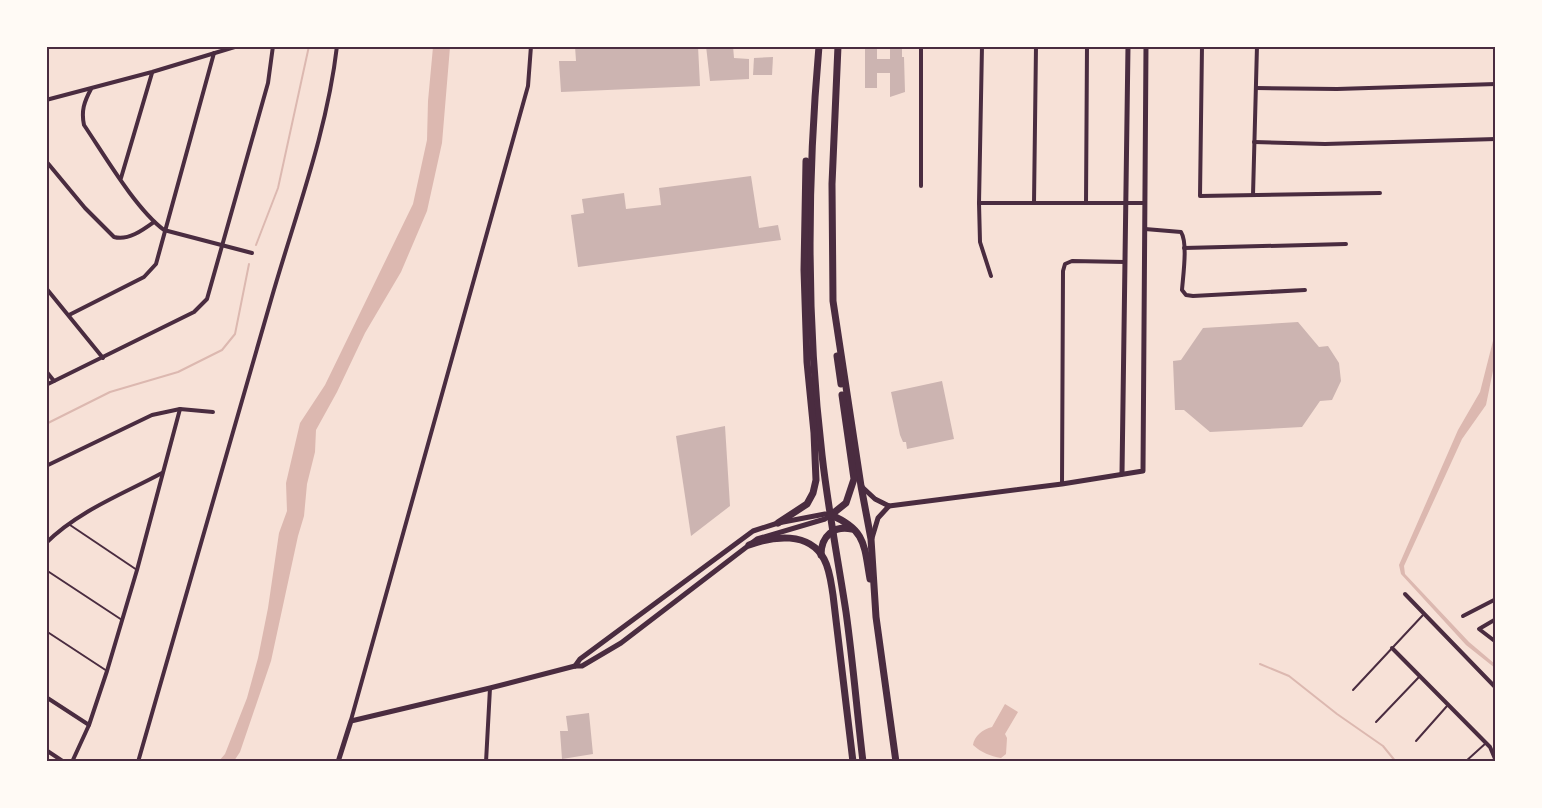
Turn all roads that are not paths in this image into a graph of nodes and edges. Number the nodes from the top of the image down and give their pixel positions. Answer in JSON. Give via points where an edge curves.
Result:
{"nodes":[{"id":1,"x":238,"y":46,"type":"edge"},
{"id":2,"x":273,"y":46,"type":"edge"},
{"id":3,"x":337,"y":46,"type":"edge"},
{"id":4,"x":531,"y":46,"type":"edge"},
{"id":5,"x":819,"y":46,"type":"edge"},
{"id":6,"x":838,"y":46,"type":"edge"},
{"id":7,"x":921,"y":46,"type":"edge"},
{"id":8,"x":982,"y":46,"type":"edge"},
{"id":9,"x":1036,"y":46,"type":"edge"},
{"id":10,"x":1087,"y":46,"type":"edge"},
{"id":11,"x":1128,"y":46,"type":"edge"},
{"id":12,"x":1146,"y":46,"type":"edge"},
{"id":13,"x":1202,"y":46,"type":"edge"},
{"id":14,"x":1257,"y":46,"type":"edge"},
{"id":15,"x":214,"y":53,"type":"junction"},
{"id":16,"x":152,"y":72,"type":"junction"},
{"id":17,"x":1496,"y":84,"type":"edge"},
{"id":18,"x":1256,"y":88,"type":"junction"},
{"id":19,"x":91,"y":89,"type":"junction"},
{"id":20,"x":46,"y":100,"type":"edge"},
{"id":21,"x":812,"y":123,"type":"junction"},
{"id":22,"x":1496,"y":139,"type":"edge"},
{"id":23,"x":1254,"y":142,"type":"junction"},
{"id":24,"x":46,"y":161,"type":"edge"},
{"id":25,"x":120,"y":178,"type":"junction"},
{"id":26,"x":921,"y":186,"type":"dead end"},
{"id":27,"x":1380,"y":194,"type":"dead end"},
{"id":28,"x":1253,"y":195,"type":"junction"},
{"id":29,"x":1145,"y":202,"type":"junction"},
{"id":30,"x":1034,"y":203,"type":"junction"},
{"id":31,"x":1086,"y":203,"type":"junction"},
{"id":32,"x":1126,"y":203,"type":"junction"},
{"id":33,"x":979,"y":204,"type":"junction"},
{"id":34,"x":154,"y":222,"type":"junction"},
{"id":35,"x":1144,"y":229,"type":"junction"},
{"id":36,"x":164,"y":230,"type":"junction"},
{"id":37,"x":1346,"y":244,"type":"dead end"},
{"id":38,"x":221,"y":245,"type":"junction"},
{"id":39,"x":1184,"y":248,"type":"junction"},
{"id":40,"x":252,"y":253,"type":"dead end"},
{"id":41,"x":1125,"y":262,"type":"junction"},
{"id":42,"x":991,"y":276,"type":"dead end"},
{"id":43,"x":46,"y":288,"type":"edge"},
{"id":44,"x":1305,"y":290,"type":"dead end"},
{"id":45,"x":69,"y":315,"type":"junction"},
{"id":46,"x":837,"y":326,"type":"junction"},
{"id":47,"x":103,"y":358,"type":"junction"},
{"id":48,"x":46,"y":371,"type":"edge"},
{"id":49,"x":54,"y":381,"type":"junction"},
{"id":50,"x":46,"y":385,"type":"edge"},
{"id":51,"x":180,"y":409,"type":"junction"},
{"id":52,"x":213,"y":412,"type":"dead end"},
{"id":53,"x":46,"y":466,"type":"edge"},
{"id":54,"x":162,"y":473,"type":"junction"},
{"id":55,"x":1122,"y":474,"type":"junction"},
{"id":56,"x":1062,"y":483,"type":"junction"},
{"id":57,"x":861,"y":486,"type":"junction"},
{"id":58,"x":889,"y":506,"type":"junction"},
{"id":59,"x":831,"y":515,"type":"junction"},
{"id":60,"x":778,"y":523,"type":"junction"},
{"id":61,"x":68,"y":524,"type":"junction"},
{"id":62,"x":857,"y":531,"type":"junction"},
{"id":63,"x":871,"y":539,"type":"junction"},
{"id":64,"x":46,"y":543,"type":"edge"},
{"id":65,"x":749,"y":545,"type":"junction"},
{"id":66,"x":821,"y":555,"type":"junction"},
{"id":67,"x":46,"y":570,"type":"edge"},
{"id":68,"x":137,"y":570,"type":"junction"},
{"id":69,"x":1405,"y":594,"type":"dead end"},
{"id":70,"x":1495,"y":601,"type":"edge"},
{"id":71,"x":1424,"y":615,"type":"junction"},
{"id":72,"x":1463,"y":616,"type":"dead end"},
{"id":73,"x":876,"y":617,"type":"junction"},
{"id":74,"x":1496,"y":619,"type":"edge"},
{"id":75,"x":122,"y":620,"type":"junction"},
{"id":76,"x":46,"y":631,"type":"edge"},
{"id":77,"x":1496,"y":642,"type":"edge"},
{"id":78,"x":1392,"y":648,"type":"junction"},
{"id":79,"x":575,"y":666,"type":"junction"},
{"id":80,"x":107,"y":671,"type":"junction"},
{"id":81,"x":1419,"y":677,"type":"junction"},
{"id":82,"x":490,"y":688,"type":"junction"},
{"id":83,"x":1496,"y":688,"type":"edge"},
{"id":84,"x":1353,"y":690,"type":"dead end"},
{"id":85,"x":46,"y":697,"type":"edge"},
{"id":86,"x":1447,"y":705,"type":"junction"},
{"id":87,"x":351,"y":721,"type":"junction"},
{"id":88,"x":1376,"y":722,"type":"dead end"},
{"id":89,"x":89,"y":725,"type":"junction"},
{"id":90,"x":1416,"y":741,"type":"dead end"},
{"id":91,"x":1496,"y":744,"type":"edge"},
{"id":92,"x":1488,"y":745,"type":"junction"},
{"id":93,"x":46,"y":750,"type":"edge"},
{"id":94,"x":1496,"y":760,"type":"edge"},
{"id":95,"x":64,"y":762,"type":"edge"},
{"id":96,"x":72,"y":762,"type":"edge"},
{"id":97,"x":138,"y":762,"type":"edge"},
{"id":98,"x":338,"y":762,"type":"edge"},
{"id":99,"x":486,"y":762,"type":"edge"},
{"id":100,"x":853,"y":762,"type":"edge"},
{"id":101,"x":863,"y":762,"type":"edge"},
{"id":102,"x":896,"y":762,"type":"edge"},
{"id":103,"x":1465,"y":762,"type":"edge"}],
"edges":[{"from":1,"to":15,"type":"street"},
{"from":2,"to":38,"type":"street","via":[[268,84]]},
{"from":3,"to":97,"type":"street","via":[[333,85],[309,175]]},
{"from":4,"to":87,"type":"street","via":[[528,86]]},
{"from":5,"to":21,"type":"highway"},
{"from":6,"to":46,"type":"highway","via":[[832,184],[833,301]]},
{"from":7,"to":26,"type":"street"},
{"from":8,"to":33,"type":"street"},
{"from":9,"to":30,"type":"street"},
{"from":10,"to":31,"type":"street"},
{"from":11,"to":32,"type":"street"},
{"from":12,"to":29,"type":"street"},
{"from":13,"to":28,"type":"street","via":[[1200,196]]},
{"from":14,"to":18,"type":"street"},
{"from":15,"to":16,"type":"street"},
{"from":15,"to":36,"type":"street"},
{"from":16,"to":19,"type":"street"},
{"from":16,"to":25,"type":"street"},
{"from":17,"to":18,"type":"street"},
{"from":18,"to":23,"type":"street"},
{"from":19,"to":20,"type":"street"},
{"from":19,"to":25,"type":"street","via":[[84,102],[84,125]]},
{"from":21,"to":60,"type":"highway","via":[[805,170],[804,270],[816,480],[807,504]]},
{"from":21,"to":101,"type":"highway","via":[[809,254],[815,377]]},
{"from":22,"to":23,"type":"street"},
{"from":23,"to":28,"type":"street"},
{"from":24,"to":34,"type":"street","via":[[114,237],[130,236]]},
{"from":25,"to":34,"type":"street"},
{"from":27,"to":28,"type":"street"},
{"from":29,"to":32,"type":"street"},
{"from":29,"to":35,"type":"street"},
{"from":30,"to":31,"type":"street"},
{"from":30,"to":33,"type":"street"},
{"from":31,"to":32,"type":"street"},
{"from":32,"to":41,"type":"street"},
{"from":33,"to":42,"type":"street","via":[[980,242]]},
{"from":34,"to":36,"type":"street"},
{"from":35,"to":39,"type":"street","via":[[1181,232]]},
{"from":35,"to":55,"type":"street","via":[[1143,471]]},
{"from":36,"to":38,"type":"street"},
{"from":36,"to":45,"type":"street","via":[[151,271]]},
{"from":37,"to":39,"type":"street"},
{"from":38,"to":40,"type":"street"},
{"from":38,"to":47,"type":"street","via":[[202,306]]},
{"from":39,"to":44,"type":"street","via":[[1182,290],[1186,295]]},
{"from":41,"to":55,"type":"street"},
{"from":41,"to":56,"type":"street","via":[[1072,261],[1065,264],[1063,271]]},
{"from":43,"to":45,"type":"street"},
{"from":45,"to":47,"type":"street"},
{"from":46,"to":57,"type":"highway"},
{"from":46,"to":59,"type":"highway","via":[[838,367],[854,479],[846,503]]},
{"from":47,"to":49,"type":"street"},
{"from":48,"to":49,"type":"street"},
{"from":49,"to":50,"type":"street"},
{"from":51,"to":52,"type":"street"},
{"from":51,"to":53,"type":"street","via":[[152,415]]},
{"from":51,"to":54,"type":"street"},
{"from":54,"to":61,"type":"street"},
{"from":54,"to":68,"type":"street"},
{"from":55,"to":56,"type":"street"},
{"from":56,"to":58,"type":"street"},
{"from":57,"to":58,"type":"street"},
{"from":57,"to":63,"type":"highway"},
{"from":58,"to":63,"type":"street","via":[[878,519]]},
{"from":59,"to":60,"type":"street"},
{"from":59,"to":62,"type":"highway"},
{"from":59,"to":65,"type":"street","via":[[757,538]]},
{"from":60,"to":79,"type":"street","via":[[753,531],[579,659]]},
{"from":61,"to":64,"type":"street"},
{"from":61,"to":68,"type":"lane"},
{"from":62,"to":66,"type":"highway","via":[[846,527],[832,531],[824,540]]},
{"from":62,"to":73,"type":"highway","via":[[866,556]]},
{"from":63,"to":73,"type":"highway"},
{"from":65,"to":66,"type":"highway","via":[[788,537],[814,546]]},
{"from":65,"to":79,"type":"street","via":[[621,643],[582,666]]},
{"from":66,"to":100,"type":"highway","via":[[833,595]]},
{"from":67,"to":75,"type":"lane"},
{"from":68,"to":75,"type":"street"},
{"from":69,"to":71,"type":"street"},
{"from":70,"to":72,"type":"street"},
{"from":71,"to":78,"type":"lane"},
{"from":71,"to":83,"type":"street"},
{"from":73,"to":102,"type":"highway"},
{"from":74,"to":77,"type":"street","via":[[1479,629]]},
{"from":75,"to":80,"type":"street"},
{"from":76,"to":80,"type":"lane"},
{"from":78,"to":81,"type":"street"},
{"from":78,"to":84,"type":"lane"},
{"from":79,"to":82,"type":"street"},
{"from":80,"to":89,"type":"street"},
{"from":81,"to":86,"type":"street"},
{"from":81,"to":88,"type":"lane"},
{"from":82,"to":87,"type":"street"},
{"from":82,"to":99,"type":"street"},
{"from":85,"to":89,"type":"street"},
{"from":86,"to":90,"type":"lane"},
{"from":86,"to":92,"type":"street"},
{"from":87,"to":98,"type":"street"},
{"from":89,"to":96,"type":"street"},
{"from":91,"to":92,"type":"lane"},
{"from":92,"to":94,"type":"street"},
{"from":92,"to":103,"type":"lane"},
{"from":93,"to":95,"type":"street"}]}
